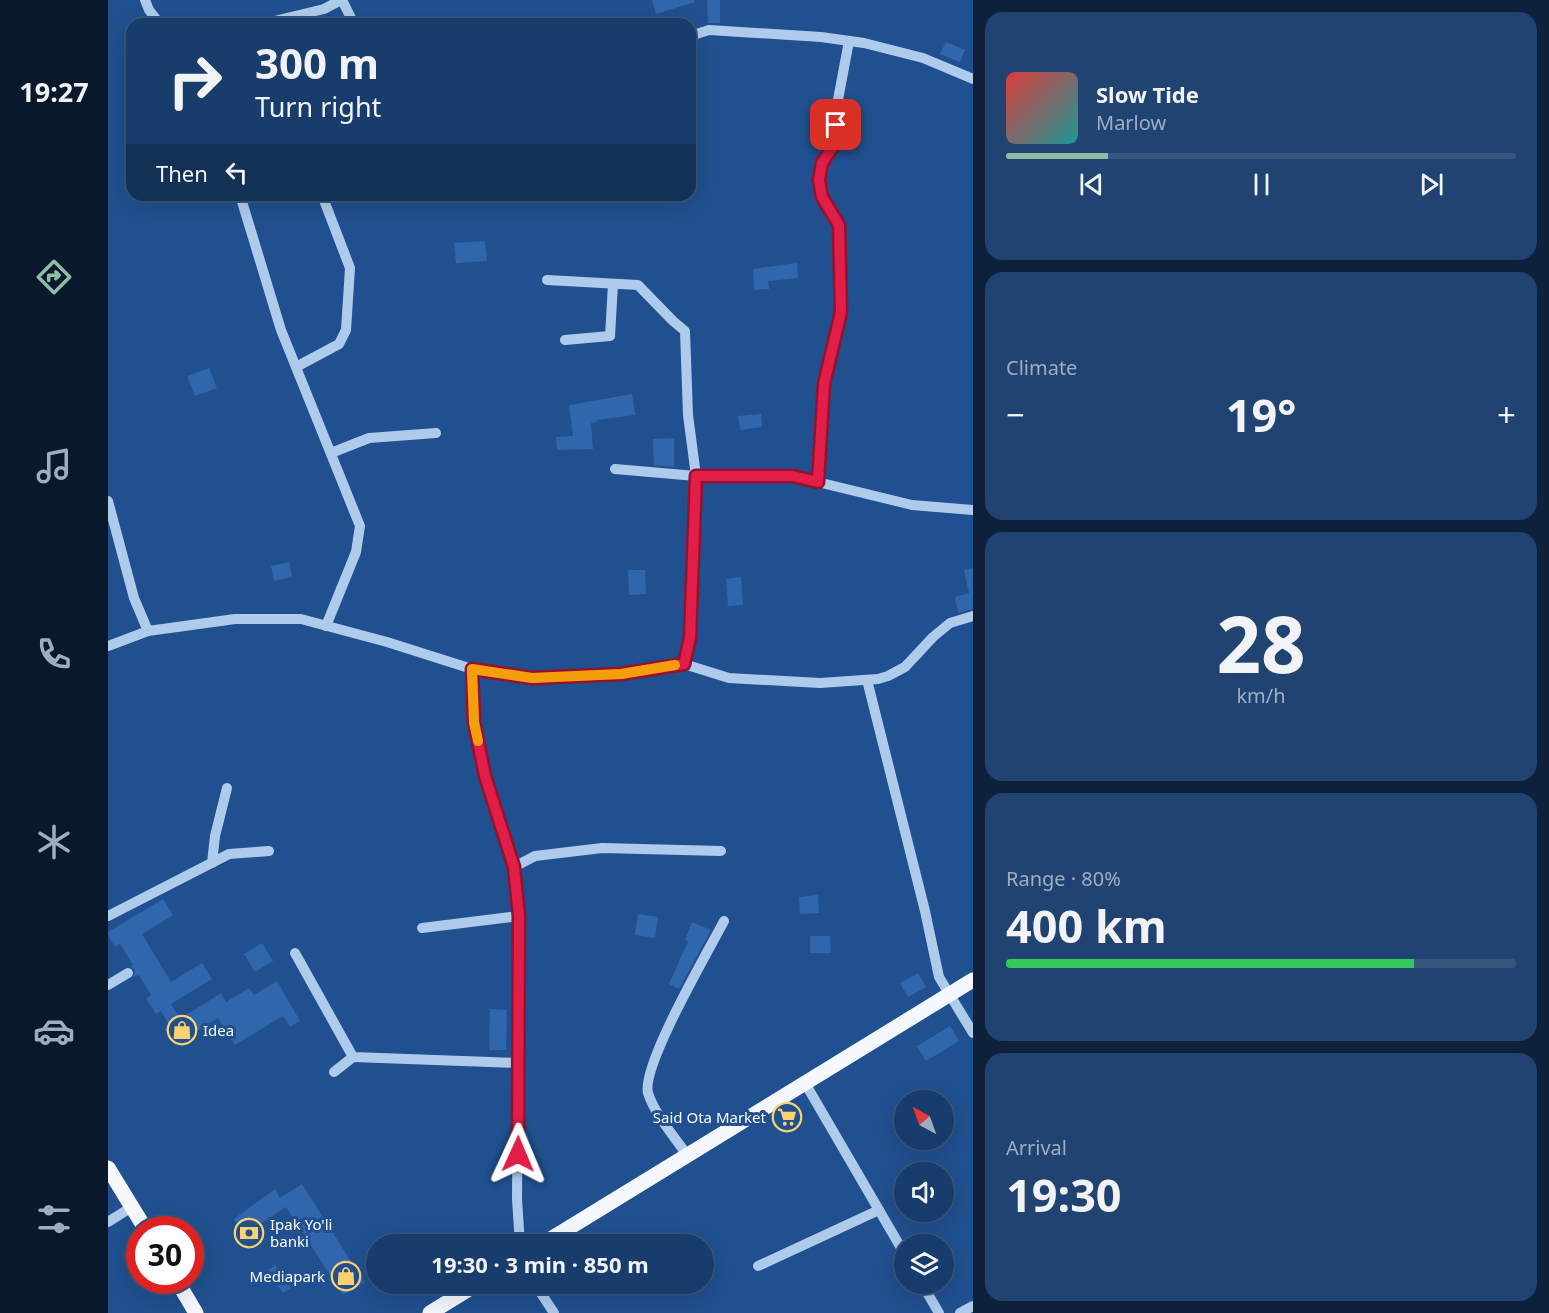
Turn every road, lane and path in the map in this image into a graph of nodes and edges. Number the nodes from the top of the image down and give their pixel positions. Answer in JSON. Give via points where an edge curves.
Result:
{"nodes":[{"id":1,"x":145,"y":0,"type":"edge"},
{"id":2,"x":336,"y":1,"type":"edge"},
{"id":3,"x":155,"y":18,"type":"edge"},
{"id":4,"x":287,"y":18,"type":"edge"},
{"id":5,"x":349,"y":18,"type":"edge"},
{"id":6,"x":696,"y":34,"type":"edge"},
{"id":7,"x":849,"y":41,"type":"junction"},
{"id":8,"x":973,"y":79,"type":"edge"},
{"id":9,"x":242,"y":201,"type":"edge"},
{"id":10,"x":324,"y":201,"type":"edge"},
{"id":11,"x":547,"y":280,"type":"dead end"},
{"id":12,"x":613,"y":284,"type":"junction"},
{"id":13,"x":565,"y":340,"type":"dead end"},
{"id":14,"x":296,"y":367,"type":"junction"},
{"id":15,"x":436,"y":433,"type":"dead end"},
{"id":16,"x":330,"y":453,"type":"junction"},
{"id":17,"x":615,"y":469,"type":"dead end"},
{"id":18,"x":696,"y":476,"type":"junction"},
{"id":19,"x":818,"y":482,"type":"junction"},
{"id":20,"x":108,"y":501,"type":"edge"},
{"id":21,"x":973,"y":510,"type":"edge"},
{"id":22,"x":973,"y":616,"type":"edge"},
{"id":23,"x":327,"y":626,"type":"junction"},
{"id":24,"x":148,"y":631,"type":"junction"},
{"id":25,"x":108,"y":646,"type":"edge"},
{"id":26,"x":684,"y":664,"type":"junction"},
{"id":27,"x":472,"y":669,"type":"junction"},
{"id":28,"x":867,"y":680,"type":"junction"},
{"id":29,"x":227,"y":788,"type":"dead end"},
{"id":30,"x":268,"y":851,"type":"dead end"},
{"id":31,"x":721,"y":851,"type":"dead end"},
{"id":32,"x":212,"y":863,"type":"junction"},
{"id":33,"x":514,"y":867,"type":"junction"},
{"id":34,"x":108,"y":916,"type":"edge"},
{"id":35,"x":519,"y":916,"type":"junction"},
{"id":36,"x":724,"y":921,"type":"dead end"},
{"id":37,"x":422,"y":928,"type":"dead end"},
{"id":38,"x":295,"y":953,"type":"dead end"},
{"id":39,"x":128,"y":973,"type":"dead end"},
{"id":40,"x":973,"y":980,"type":"edge"},
{"id":41,"x":108,"y":985,"type":"edge"},
{"id":42,"x":951,"y":994,"type":"junction"},
{"id":43,"x":973,"y":1033,"type":"edge"},
{"id":44,"x":353,"y":1057,"type":"junction"},
{"id":45,"x":519,"y":1063,"type":"junction"},
{"id":46,"x":334,"y":1071,"type":"dead end"},
{"id":47,"x":805,"y":1083,"type":"junction"},
{"id":48,"x":687,"y":1155,"type":"junction"},
{"id":49,"x":108,"y":1168,"type":"edge"},
{"id":50,"x":132,"y":1207,"type":"junction"},
{"id":51,"x":879,"y":1210,"type":"junction"},
{"id":52,"x":137,"y":1216,"type":"edge"},
{"id":53,"x":108,"y":1222,"type":"edge"},
{"id":54,"x":519,"y":1234,"type":"edge"},
{"id":55,"x":559,"y":1234,"type":"edge"},
{"id":56,"x":894,"y":1236,"type":"edge"},
{"id":57,"x":759,"y":1266,"type":"dead end"},
{"id":58,"x":185,"y":1294,"type":"edge"},
{"id":59,"x":461,"y":1294,"type":"edge"},
{"id":60,"x":541,"y":1294,"type":"edge"},
{"id":61,"x":928,"y":1294,"type":"edge"},
{"id":62,"x":973,"y":1306,"type":"edge"},
{"id":63,"x":196,"y":1313,"type":"edge"},
{"id":64,"x":430,"y":1313,"type":"edge"},
{"id":65,"x":554,"y":1313,"type":"edge"},
{"id":66,"x":939,"y":1313,"type":"edge"},
{"id":67,"x":960,"y":1313,"type":"edge"}],
"edges":[{"from":1,"to":3,"type":"street"},
{"from":2,"to":4,"type":"street","via":[[324,9]]},
{"from":2,"to":5,"type":"street"},
{"from":6,"to":7,"type":"street","via":[[709,30]]},
{"from":7,"to":8,"type":"street","via":[[923,58]]},
{"from":7,"to":19,"type":"street","via":[[834,145],[822,163],[819,180],[822,197],[839,225],[841,312],[824,384]]},
{"from":9,"to":14,"type":"street"},
{"from":10,"to":14,"type":"street","via":[[350,268],[346,330],[339,344]]},
{"from":11,"to":12,"type":"street"},
{"from":12,"to":13,"type":"street","via":[[610,336]]},
{"from":12,"to":18,"type":"street","via":[[638,285],[685,331],[688,415]]},
{"from":14,"to":16,"type":"street"},
{"from":15,"to":16,"type":"street","via":[[369,438]]},
{"from":16,"to":23,"type":"street","via":[[360,526],[356,552]]},
{"from":17,"to":18,"type":"street"},
{"from":18,"to":19,"type":"street","via":[[793,476]]},
{"from":18,"to":26,"type":"street","via":[[690,638]]},
{"from":19,"to":21,"type":"street","via":[[912,505]]},
{"from":20,"to":24,"type":"street","via":[[134,598]]},
{"from":22,"to":28,"type":"street","via":[[950,623],[905,667],[888,676]]},
{"from":23,"to":24,"type":"street","via":[[301,619],[235,619]]},
{"from":23,"to":27,"type":"street"},
{"from":24,"to":25,"type":"street"},
{"from":26,"to":27,"type":"street","via":[[621,674],[532,678]]},
{"from":26,"to":28,"type":"street","via":[[729,678],[820,683]]},
{"from":27,"to":33,"type":"street","via":[[476,732],[485,776]]},
{"from":28,"to":42,"type":"street","via":[[939,977]]},
{"from":29,"to":32,"type":"street"},
{"from":30,"to":32,"type":"street","via":[[229,854]]},
{"from":31,"to":33,"type":"street","via":[[602,848],[535,856]]},
{"from":32,"to":34,"type":"street"},
{"from":33,"to":35,"type":"street"},
{"from":35,"to":37,"type":"street"},
{"from":35,"to":45,"type":"street"},
{"from":36,"to":48,"type":"street","via":[[671,1022],[651,1071],[648,1090],[655,1109]]},
{"from":38,"to":44,"type":"street"},
{"from":39,"to":41,"type":"street"},
{"from":40,"to":42,"type":"main road"},
{"from":42,"to":43,"type":"street"},
{"from":42,"to":47,"type":"main road"},
{"from":44,"to":45,"type":"street"},
{"from":44,"to":46,"type":"street"},
{"from":45,"to":54,"type":"street"},
{"from":47,"to":48,"type":"main road"},
{"from":47,"to":51,"type":"street"},
{"from":48,"to":55,"type":"main road"},
{"from":49,"to":50,"type":"main road"},
{"from":50,"to":52,"type":"main road"},
{"from":50,"to":53,"type":"street"},
{"from":51,"to":56,"type":"street"},
{"from":51,"to":57,"type":"street"},
{"from":58,"to":63,"type":"main road"},
{"from":59,"to":64,"type":"main road"},
{"from":60,"to":65,"type":"street"},
{"from":61,"to":66,"type":"street"},
{"from":62,"to":67,"type":"street"}]}
